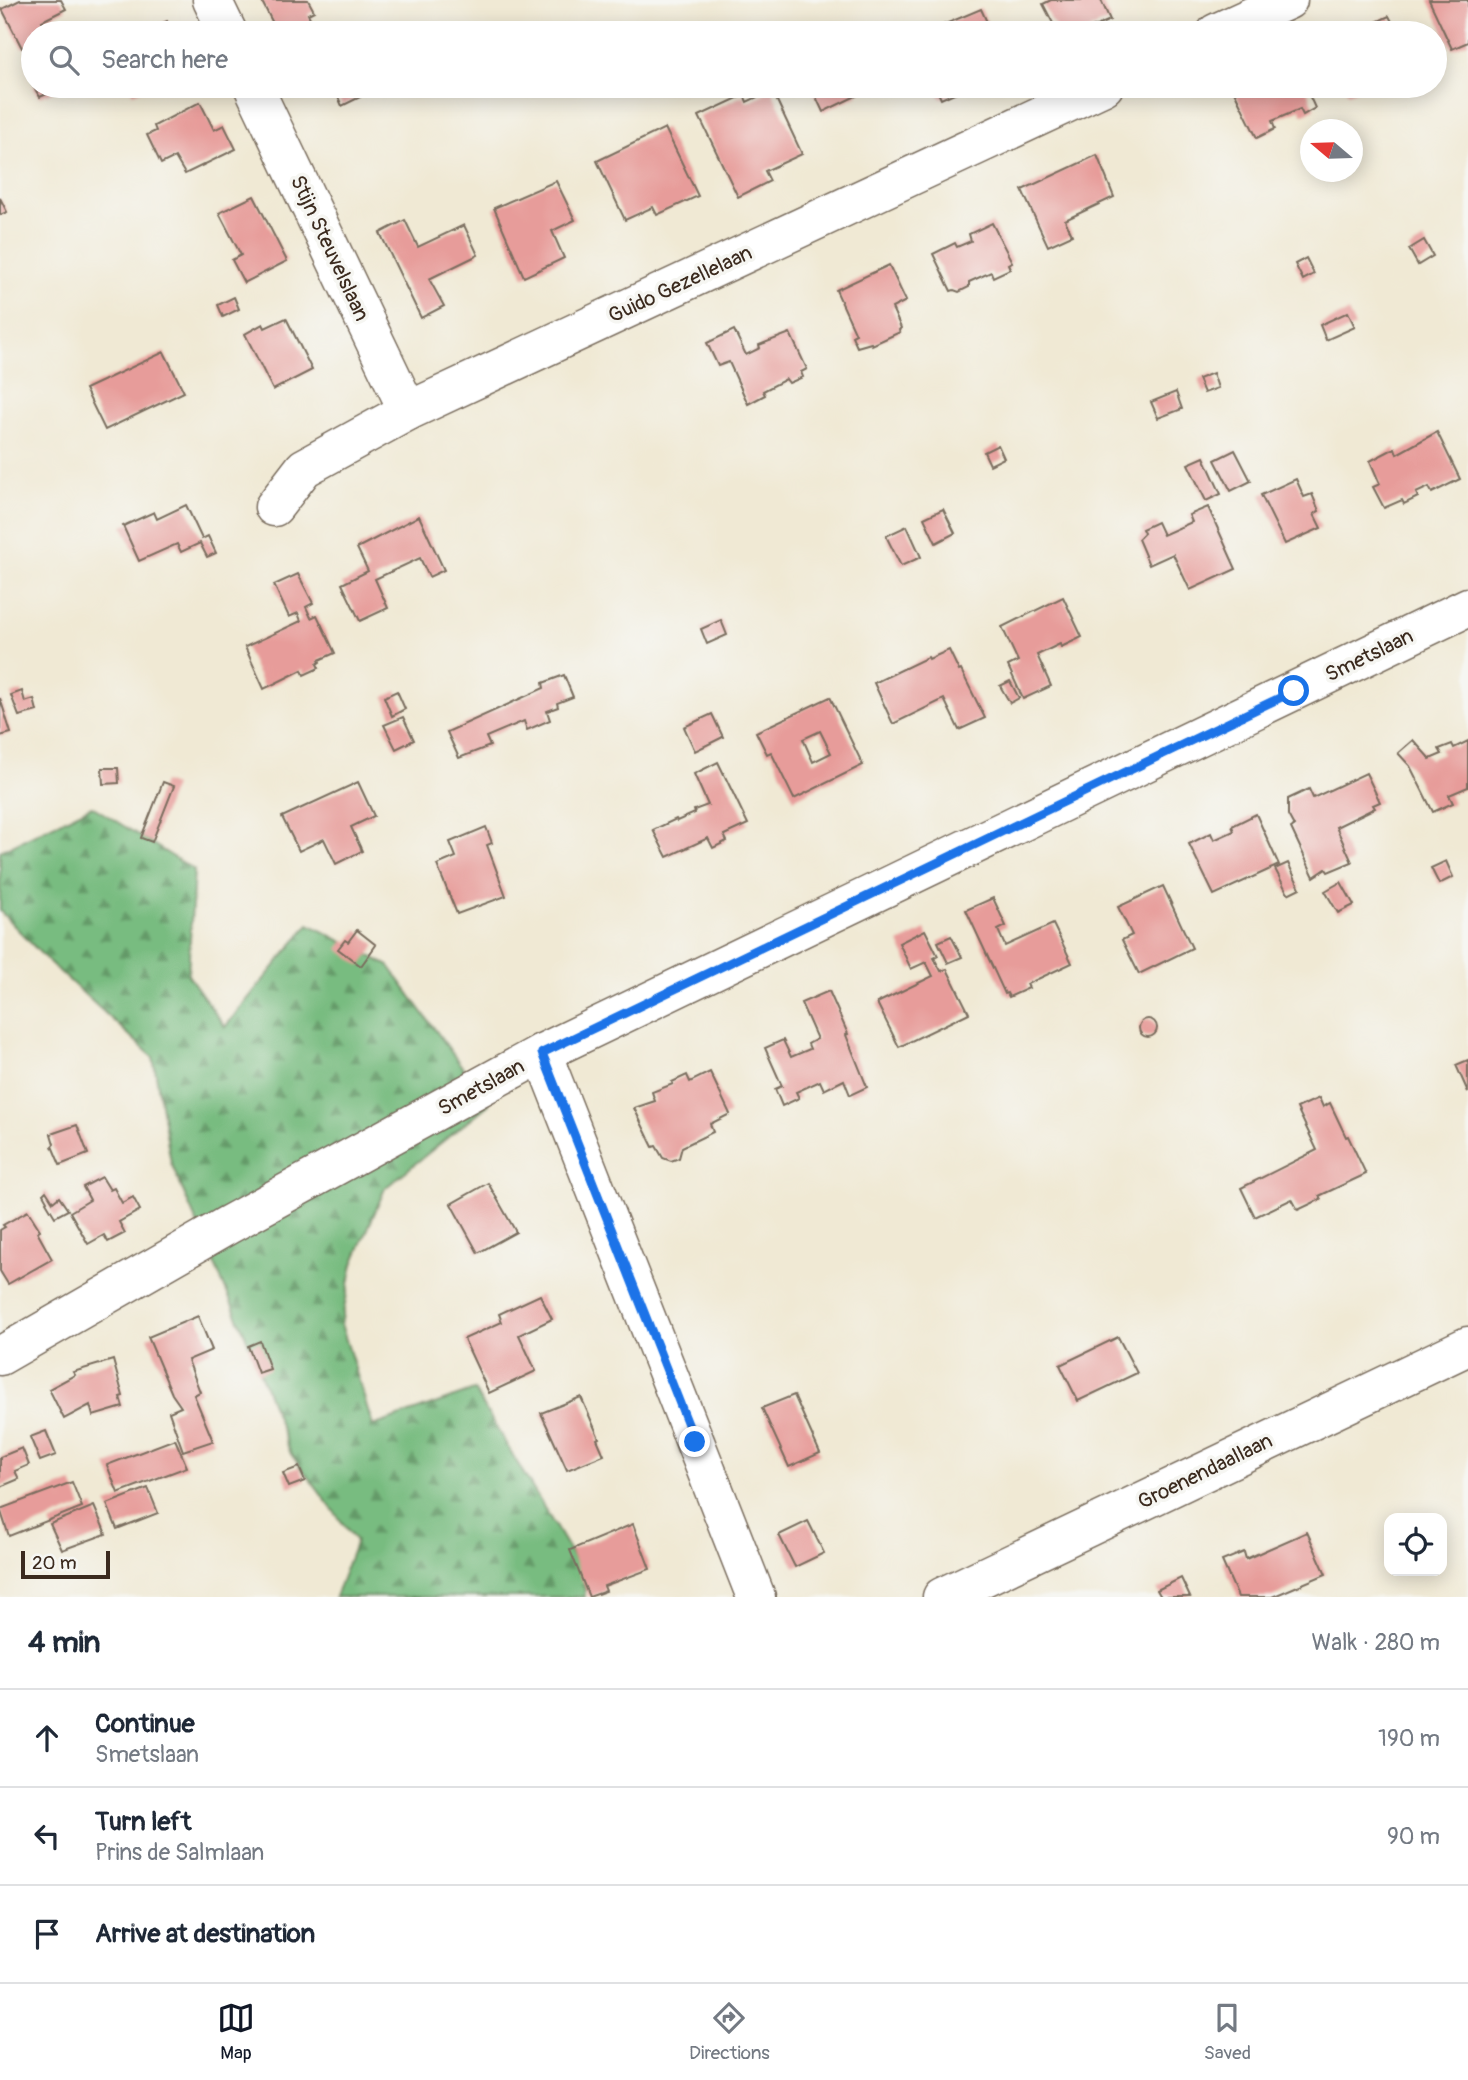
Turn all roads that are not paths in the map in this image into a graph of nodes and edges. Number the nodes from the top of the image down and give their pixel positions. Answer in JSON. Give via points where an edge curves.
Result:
{"nodes":[{"id":1,"x":212,"y":0,"type":"edge"},
{"id":2,"x":1288,"y":0,"type":"edge"},
{"id":3,"x":222,"y":21,"type":"edge"},
{"id":4,"x":1242,"y":21,"type":"edge"},
{"id":5,"x":259,"y":98,"type":"edge"},
{"id":6,"x":1078,"y":98,"type":"edge"},
{"id":7,"x":408,"y":411,"type":"junction"},
{"id":8,"x":274,"y":507,"type":"dead end"},
{"id":9,"x":1468,"y":607,"type":"edge"},
{"id":10,"x":542,"y":1053,"type":"junction"},
{"id":11,"x":1468,"y":1346,"type":"edge"},
{"id":12,"x":0,"y":1356,"type":"edge"},
{"id":13,"x":756,"y":1597,"type":"edge"},
{"id":14,"x":942,"y":1597,"type":"edge"}],
"edges":[{"from":1,"to":3,"type":"street"},
{"from":2,"to":4,"type":"street"},
{"from":5,"to":7,"type":"street","name":"Stijn Steuvelslaan"},
{"from":6,"to":7,"type":"street","name":"Guido Gezellelaan"},
{"from":7,"to":8,"type":"street","name":"Guido Gezellelaan","via":[[304,468]]},
{"from":9,"to":10,"type":"street","name":"Smetslaan"},
{"from":10,"to":12,"type":"street","name":"Smetslaan"},
{"from":10,"to":13,"type":"street"},
{"from":11,"to":14,"type":"street","name":"Groenendaallaan"}]}
